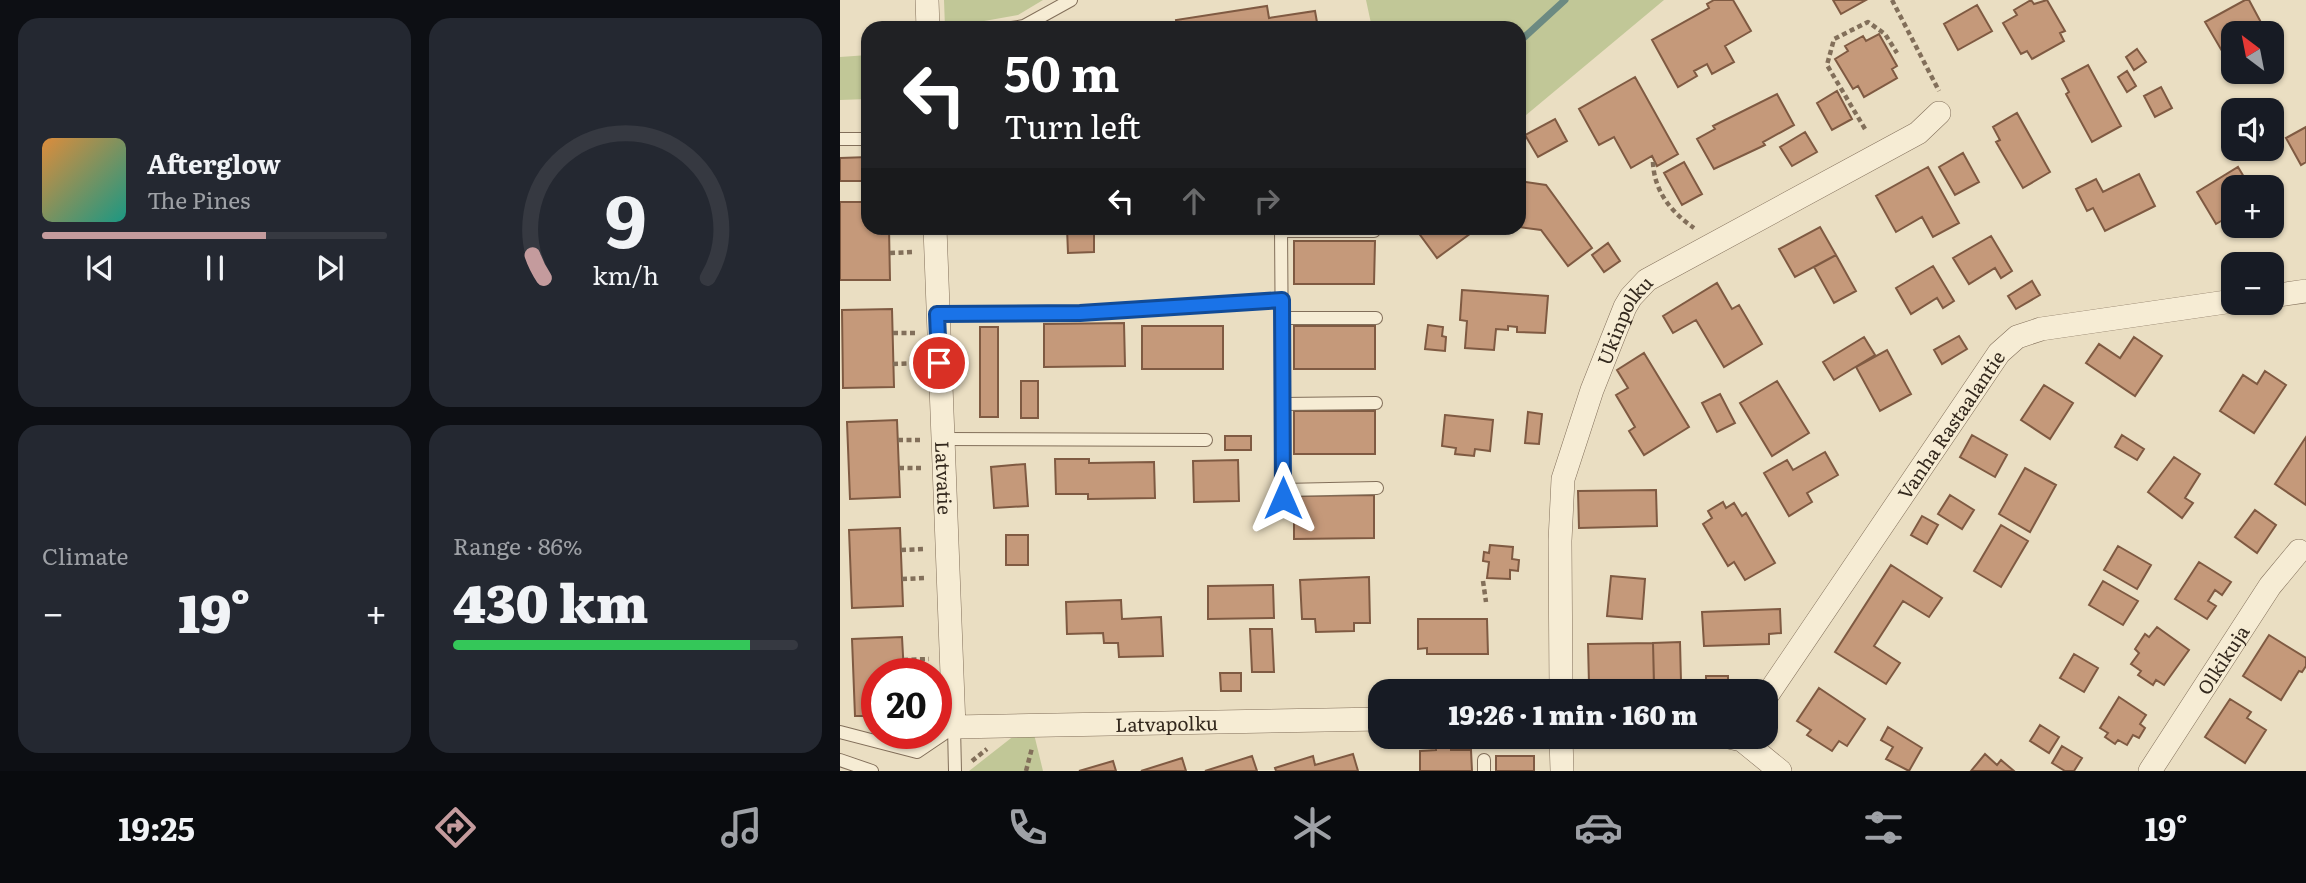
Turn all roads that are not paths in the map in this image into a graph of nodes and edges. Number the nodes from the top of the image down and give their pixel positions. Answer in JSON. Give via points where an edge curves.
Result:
{"nodes":[{"id":1,"x":927,"y":0,"type":"edge"},
{"id":2,"x":1071,"y":0,"type":"edge"},
{"id":3,"x":928,"y":21,"type":"edge"},
{"id":4,"x":1033,"y":21,"type":"edge"},
{"id":5,"x":1939,"y":113,"type":"road end"},
{"id":6,"x":840,"y":139,"type":"edge"},
{"id":7,"x":861,"y":139,"type":"edge"},
{"id":8,"x":935,"y":235,"type":"edge"},
{"id":9,"x":1281,"y":235,"type":"edge"},
{"id":10,"x":2306,"y":291,"type":"edge"},
{"id":11,"x":2284,"y":294,"type":"edge"},
{"id":12,"x":1282,"y":300,"type":"junction"},
{"id":13,"x":2221,"y":303,"type":"edge"},
{"id":14,"x":937,"y":314,"type":"junction"},
{"id":15,"x":1282,"y":317,"type":"junction"},
{"id":16,"x":1376,"y":318,"type":"dead end"},
{"id":17,"x":1376,"y":403,"type":"dead end"},
{"id":18,"x":1282,"y":404,"type":"junction"},
{"id":19,"x":941,"y":439,"type":"junction"},
{"id":20,"x":1206,"y":440,"type":"dead end"},
{"id":21,"x":1377,"y":488,"type":"dead end"},
{"id":22,"x":2299,"y":551,"type":"dead end"},
{"id":23,"x":1561,"y":679,"type":"edge"},
{"id":24,"x":1778,"y":679,"type":"edge"},
{"id":25,"x":1368,"y":719,"type":"edge"},
{"id":26,"x":954,"y":727,"type":"junction"},
{"id":27,"x":840,"y":732,"type":"edge"},
{"id":28,"x":1561,"y":749,"type":"edge"},
{"id":29,"x":1752,"y":749,"type":"edge"},
{"id":30,"x":840,"y":760,"type":"edge"},
{"id":31,"x":872,"y":771,"type":"edge"},
{"id":32,"x":955,"y":771,"type":"edge"},
{"id":33,"x":1562,"y":771,"type":"edge"},
{"id":34,"x":1780,"y":771,"type":"edge"},
{"id":35,"x":2150,"y":771,"type":"edge"}],
"edges":[{"from":1,"to":3,"type":"street"},
{"from":2,"to":4,"type":"lane"},
{"from":5,"to":23,"type":"street","name":"Ukinpolku","via":[[1918,133],[1647,281],[1631,297],[1592,390],[1563,479]]},
{"from":6,"to":7,"type":"lane"},
{"from":8,"to":14,"type":"street","name":"Latvatie"},
{"from":9,"to":12,"type":"lane"},
{"from":10,"to":11,"type":"street"},
{"from":12,"to":14,"type":"lane","via":[[1080,313]]},
{"from":12,"to":15,"type":"lane"},
{"from":13,"to":24,"type":"street","name":"Vanha Rastaalantie","via":[[2041,329],[2017,337],[1999,353]]},
{"from":14,"to":19,"type":"street","name":"Latvatie"},
{"from":15,"to":16,"type":"lane"},
{"from":15,"to":18,"type":"lane"},
{"from":17,"to":18,"type":"lane"},
{"from":18,"to":21,"type":"lane","via":[[1283,494]]},
{"from":19,"to":20,"type":"lane"},
{"from":19,"to":26,"type":"street","name":"Latvatie"},
{"from":22,"to":35,"type":"street","name":"Olkikuja","via":[[2270,586]]},
{"from":25,"to":26,"type":"street","name":"Latvapolku"},
{"from":26,"to":27,"type":"lane","via":[[917,752]]},
{"from":26,"to":32,"type":"lane"},
{"from":28,"to":33,"type":"street"},
{"from":29,"to":34,"type":"street"},
{"from":30,"to":31,"type":"lane"}]}
